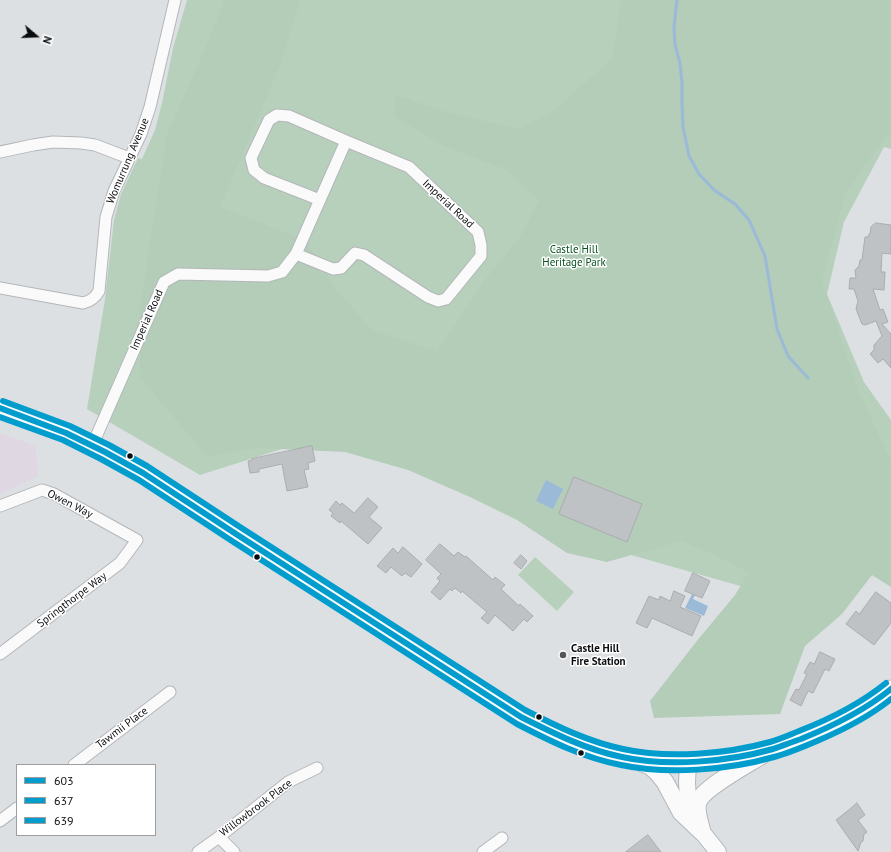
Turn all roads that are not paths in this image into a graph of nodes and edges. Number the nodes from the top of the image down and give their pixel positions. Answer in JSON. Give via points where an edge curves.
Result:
{"nodes":[{"id":1,"x":175,"y":0,"type":"edge"},
{"id":2,"x":346,"y":141,"type":"junction"},
{"id":3,"x":0,"y":152,"type":"edge"},
{"id":4,"x":130,"y":158,"type":"junction"},
{"id":5,"x":320,"y":200,"type":"junction"},
{"id":6,"x":296,"y":254,"type":"junction"},
{"id":7,"x":0,"y":288,"type":"edge"},
{"id":8,"x":0,"y":408,"type":"edge"},
{"id":9,"x":92,"y":446,"type":"junction"},
{"id":10,"x":0,"y":506,"type":"edge"},
{"id":11,"x":137,"y":540,"type":"joint"},
{"id":12,"x":0,"y":654,"type":"edge"},
{"id":13,"x":891,"y":689,"type":"edge"},
{"id":14,"x":170,"y":692,"type":"dead end"},
{"id":15,"x":771,"y":750,"type":"junction"},
{"id":16,"x":636,"y":760,"type":"junction"},
{"id":17,"x":688,"y":761,"type":"junction"},
{"id":18,"x":75,"y":764,"type":"edge"},
{"id":19,"x":317,"y":768,"type":"dead end"},
{"id":20,"x":16,"y":809,"type":"edge"},
{"id":21,"x":0,"y":821,"type":"edge"},
{"id":22,"x":702,"y":832,"type":"junction"},
{"id":23,"x":219,"y":837,"type":"junction"},
{"id":24,"x":502,"y":838,"type":"dead end"},
{"id":25,"x":198,"y":852,"type":"edge"},
{"id":26,"x":234,"y":852,"type":"edge"},
{"id":27,"x":484,"y":852,"type":"edge"},
{"id":28,"x":718,"y":852,"type":"edge"}],
"edges":[{"from":1,"to":4,"type":"street","name":"Womurrung Avenue","via":[[150,107]]},
{"from":2,"to":5,"type":"street","name":"Imperial Road"},
{"from":2,"to":5,"type":"street","via":[[289,116],[277,115],[269,120],[251,158],[254,170],[264,178]]},
{"from":2,"to":6,"type":"street","name":"Imperial Road","via":[[409,167],[478,232],[482,245],[481,256],[446,300],[438,301],[364,254],[355,253],[341,268],[334,269]]},
{"from":3,"to":4,"type":"street","via":[[53,142],[95,145]]},
{"from":4,"to":7,"type":"street","name":"Womurrung Avenue","via":[[114,191],[106,217],[99,291],[96,297],[90,302],[83,303]]},
{"from":5,"to":6,"type":"street","name":"Imperial Road"},
{"from":6,"to":9,"type":"street","name":"Imperial Road","via":[[282,272],[268,276],[178,274],[164,282]]},
{"from":8,"to":9,"type":"main road","via":[[66,433]]},
{"from":9,"to":16,"type":"main road","via":[[143,473],[521,717],[568,741]]},
{"from":10,"to":11,"type":"street","name":"Owen Way","via":[[42,490],[54,494]]},
{"from":11,"to":12,"type":"street","name":"Springthorpe Way","via":[[120,563]]},
{"from":13,"to":15,"type":"main road","via":[[839,723]]},
{"from":14,"to":18,"type":"street","name":"Tawmii Place"},
{"from":15,"to":17,"type":"main road","via":[[727,758]]},
{"from":15,"to":22,"type":"main road","via":[[701,796],[698,815]]},
{"from":16,"to":17,"type":"main road","via":[[668,763]]},
{"from":16,"to":22,"type":"main road","via":[[658,772],[682,812]]},
{"from":17,"to":22,"type":"main road","via":[[688,798]]},
{"from":19,"to":23,"type":"street","name":"Willowbrook Place","via":[[288,782]]},
{"from":20,"to":21,"type":"street"},
{"from":22,"to":28,"type":"main road"},
{"from":23,"to":25,"type":"street","name":"Willowbrook Place"},
{"from":23,"to":26,"type":"street"},
{"from":24,"to":27,"type":"street"}]}
